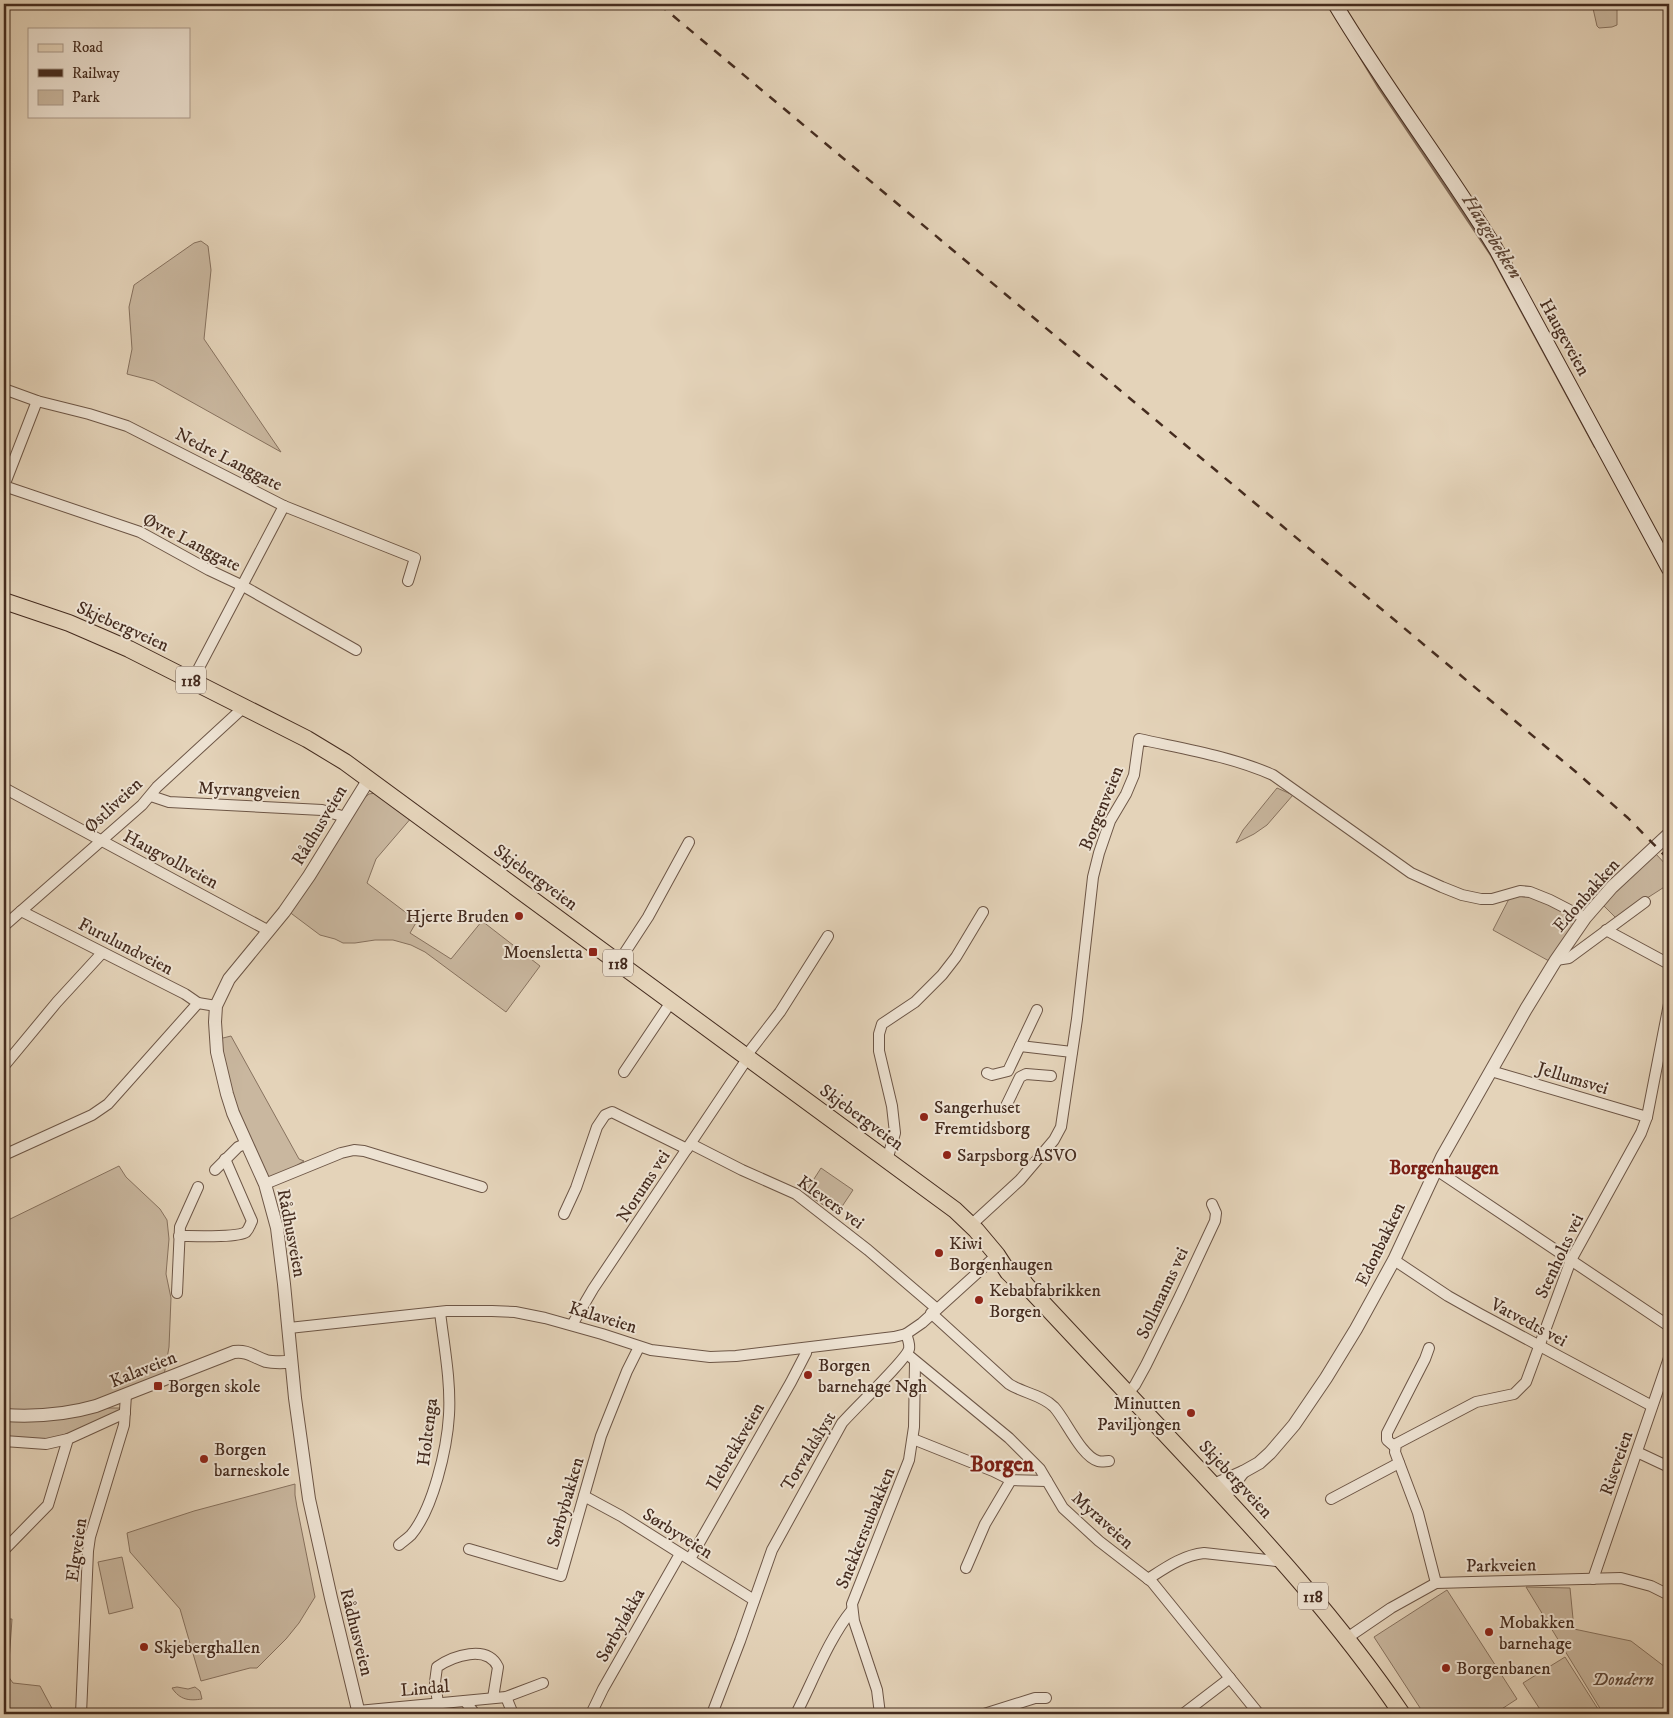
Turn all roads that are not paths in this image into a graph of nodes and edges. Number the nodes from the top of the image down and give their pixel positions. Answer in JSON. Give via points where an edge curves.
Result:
{"nodes":[{"id":1,"x":1335,"y":4,"type":"edge"},
{"id":2,"x":4,"y":389,"type":"edge"},
{"id":3,"x":37,"y":400,"type":"junction"},
{"id":4,"x":4,"y":486,"type":"edge"},
{"id":5,"x":284,"y":506,"type":"junction"},
{"id":6,"x":1669,"y":569,"type":"edge"},
{"id":7,"x":408,"y":581,"type":"dead end"},
{"id":8,"x":244,"y":586,"type":"junction"},
{"id":9,"x":4,"y":601,"type":"edge"},
{"id":10,"x":356,"y":650,"type":"dead end"},
{"id":11,"x":192,"y":681,"type":"junction"},
{"id":12,"x":244,"y":707,"type":"junction"},
{"id":13,"x":369,"y":779,"type":"junction"},
{"id":14,"x":4,"y":788,"type":"edge"},
{"id":15,"x":150,"y":796,"type":"junction"},
{"id":16,"x":345,"y":817,"type":"junction"},
{"id":17,"x":1669,"y":834,"type":"edge"},
{"id":18,"x":100,"y":840,"type":"junction"},
{"id":19,"x":688,"y":842,"type":"dead end"},
{"id":20,"x":1645,"y":902,"type":"dead end"},
{"id":21,"x":21,"y":911,"type":"junction"},
{"id":22,"x":983,"y":912,"type":"dead end"},
{"id":23,"x":1585,"y":918,"type":"junction"},
{"id":24,"x":4,"y":926,"type":"edge"},
{"id":25,"x":270,"y":930,"type":"junction"},
{"id":26,"x":1606,"y":930,"type":"junction"},
{"id":27,"x":828,"y":936,"type":"dead end"},
{"id":28,"x":102,"y":953,"type":"junction"},
{"id":29,"x":1556,"y":960,"type":"junction"},
{"id":30,"x":618,"y":962,"type":"junction"},
{"id":31,"x":1669,"y":964,"type":"edge"},
{"id":32,"x":671,"y":1002,"type":"junction"},
{"id":33,"x":198,"y":1003,"type":"junction"},
{"id":34,"x":1669,"y":1004,"type":"edge"},
{"id":35,"x":216,"y":1006,"type":"junction"},
{"id":36,"x":1037,"y":1010,"type":"dead end"},
{"id":37,"x":1020,"y":1046,"type":"junction"},
{"id":38,"x":1072,"y":1052,"type":"junction"},
{"id":39,"x":744,"y":1061,"type":"junction"},
{"id":40,"x":4,"y":1066,"type":"edge"},
{"id":41,"x":1490,"y":1070,"type":"junction"},
{"id":42,"x":624,"y":1072,"type":"dead end"},
{"id":43,"x":988,"y":1073,"type":"dead end"},
{"id":44,"x":1052,"y":1076,"type":"dead end"},
{"id":45,"x":1006,"y":1106,"type":"dead end"},
{"id":46,"x":1647,"y":1117,"type":"junction"},
{"id":47,"x":247,"y":1143,"type":"junction"},
{"id":48,"x":689,"y":1146,"type":"junction"},
{"id":49,"x":4,"y":1155,"type":"edge"},
{"id":50,"x":225,"y":1159,"type":"junction"},
{"id":51,"x":887,"y":1160,"type":"junction"},
{"id":52,"x":214,"y":1170,"type":"dead end"},
{"id":53,"x":1435,"y":1170,"type":"junction"},
{"id":54,"x":265,"y":1184,"type":"junction"},
{"id":55,"x":198,"y":1187,"type":"dead end"},
{"id":56,"x":482,"y":1187,"type":"dead end"},
{"id":57,"x":1212,"y":1204,"type":"dead end"},
{"id":58,"x":564,"y":1214,"type":"dead end"},
{"id":59,"x":971,"y":1225,"type":"junction"},
{"id":60,"x":179,"y":1236,"type":"junction"},
{"id":61,"x":998,"y":1256,"type":"junction"},
{"id":62,"x":1394,"y":1260,"type":"junction"},
{"id":63,"x":1571,"y":1260,"type":"junction"},
{"id":64,"x":177,"y":1293,"type":"dead end"},
{"id":65,"x":934,"y":1311,"type":"junction"},
{"id":66,"x":440,"y":1312,"type":"junction"},
{"id":67,"x":572,"y":1325,"type":"junction"},
{"id":68,"x":1669,"y":1326,"type":"edge"},
{"id":69,"x":289,"y":1328,"type":"junction"},
{"id":70,"x":906,"y":1334,"type":"junction"},
{"id":71,"x":1539,"y":1346,"type":"junction"},
{"id":72,"x":638,"y":1347,"type":"junction"},
{"id":73,"x":807,"y":1348,"type":"junction"},
{"id":74,"x":1429,"y":1348,"type":"dead end"},
{"id":75,"x":907,"y":1354,"type":"junction"},
{"id":76,"x":1669,"y":1358,"type":"edge"},
{"id":77,"x":291,"y":1362,"type":"junction"},
{"id":78,"x":915,"y":1362,"type":"junction"},
{"id":79,"x":1128,"y":1393,"type":"junction"},
{"id":80,"x":126,"y":1396,"type":"junction"},
{"id":81,"x":1652,"y":1406,"type":"junction"},
{"id":82,"x":125,"y":1413,"type":"junction"},
{"id":83,"x":4,"y":1414,"type":"edge"},
{"id":84,"x":68,"y":1439,"type":"junction"},
{"id":85,"x":913,"y":1439,"type":"junction"},
{"id":86,"x":4,"y":1441,"type":"edge"},
{"id":87,"x":1395,"y":1448,"type":"junction"},
{"id":88,"x":1637,"y":1452,"type":"junction"},
{"id":89,"x":1110,"y":1461,"type":"dead end"},
{"id":90,"x":1399,"y":1463,"type":"junction"},
{"id":91,"x":1669,"y":1467,"type":"edge"},
{"id":92,"x":1010,"y":1480,"type":"junction"},
{"id":93,"x":1047,"y":1481,"type":"junction"},
{"id":94,"x":1219,"y":1491,"type":"junction"},
{"id":95,"x":584,"y":1496,"type":"junction"},
{"id":96,"x":1331,"y":1499,"type":"dead end"},
{"id":97,"x":398,"y":1544,"type":"dead end"},
{"id":98,"x":469,"y":1549,"type":"dead end"},
{"id":99,"x":4,"y":1550,"type":"edge"},
{"id":100,"x":680,"y":1554,"type":"junction"},
{"id":101,"x":690,"y":1559,"type":"junction"},
{"id":102,"x":1282,"y":1559,"type":"junction"},
{"id":103,"x":966,"y":1568,"type":"dead end"},
{"id":104,"x":1148,"y":1579,"type":"junction"},
{"id":105,"x":1593,"y":1579,"type":"junction"},
{"id":106,"x":1436,"y":1582,"type":"junction"},
{"id":107,"x":1669,"y":1595,"type":"edge"},
{"id":108,"x":754,"y":1600,"type":"junction"},
{"id":109,"x":852,"y":1610,"type":"junction"},
{"id":110,"x":1347,"y":1638,"type":"junction"},
{"id":111,"x":1230,"y":1678,"type":"junction"},
{"id":112,"x":543,"y":1683,"type":"dead end"},
{"id":113,"x":506,"y":1697,"type":"junction"},
{"id":114,"x":493,"y":1698,"type":"junction"},
{"id":115,"x":1046,"y":1698,"type":"dead end"},
{"id":116,"x":465,"y":1701,"type":"junction"},
{"id":117,"x":438,"y":1703,"type":"junction"},
{"id":118,"x":359,"y":1712,"type":"edge"},
{"id":119,"x":81,"y":1714,"type":"edge"},
{"id":120,"x":475,"y":1714,"type":"edge"},
{"id":121,"x":513,"y":1714,"type":"edge"},
{"id":122,"x":591,"y":1714,"type":"edge"},
{"id":123,"x":712,"y":1714,"type":"edge"},
{"id":124,"x":796,"y":1714,"type":"edge"},
{"id":125,"x":880,"y":1714,"type":"edge"},
{"id":126,"x":984,"y":1714,"type":"edge"},
{"id":127,"x":1184,"y":1714,"type":"edge"},
{"id":128,"x":1260,"y":1714,"type":"edge"},
{"id":129,"x":1402,"y":1714,"type":"edge"}],
"edges":[{"from":1,"to":6,"type":"main road","name":"Haugeveien","via":[[1496,249]]},
{"from":2,"to":3,"type":"street","name":"Nedre Langgate"},
{"from":3,"to":4,"type":"street"},
{"from":3,"to":5,"type":"street","name":"Nedre Langgate","via":[[127,426]]},
{"from":4,"to":8,"type":"street","name":"Øvre Langgate","via":[[140,532]]},
{"from":5,"to":7,"type":"street","name":"Nedre Langgate","via":[[415,558]]},
{"from":5,"to":8,"type":"street"},
{"from":8,"to":10,"type":"street","name":"Øvre Langgate"},
{"from":8,"to":11,"type":"street"},
{"from":9,"to":11,"type":"main road","name":"Skjebergveien","number":"118","via":[[98,635]]},
{"from":11,"to":12,"type":"main road","name":"Skjebergveien","number":"118"},
{"from":12,"to":13,"type":"main road","name":"Skjebergveien","number":"118","via":[[308,739]]},
{"from":12,"to":15,"type":"street","name":"Østliveien"},
{"from":13,"to":16,"type":"street","name":"Rådhusveien"},
{"from":13,"to":30,"type":"main road","name":"Skjebergveien","number":"118"},
{"from":14,"to":18,"type":"street","name":"Haugvollveien"},
{"from":15,"to":16,"type":"street","name":"Myrvangveien","via":[[169,802],[322,810]]},
{"from":15,"to":18,"type":"street","name":"Østliveien"},
{"from":16,"to":25,"type":"street","name":"Rådhusveien","via":[[309,876]]},
{"from":17,"to":23,"type":"street","name":"Edonbakken","via":[[1612,887]]},
{"from":18,"to":21,"type":"street","name":"Østliveien"},
{"from":18,"to":25,"type":"street","name":"Haugvollveien"},
{"from":19,"to":30,"type":"street","via":[[648,917]]},
{"from":20,"to":26,"type":"street","name":"Edonbakken"},
{"from":21,"to":24,"type":"street","name":"Østliveien"},
{"from":21,"to":28,"type":"street","name":"Furulundveien"},
{"from":22,"to":51,"type":"street","via":[[942,975],[915,1002],[882,1024],[879,1051],[895,1133]]},
{"from":23,"to":29,"type":"street","name":"Edonbakken"},
{"from":23,"to":38,"type":"street","name":"Borgenveien","via":[[1530,892],[1481,899],[1448,890],[1411,873],[1273,775],[1224,757],[1139,739],[1134,775],[1110,821],[1093,877]]},
{"from":25,"to":35,"type":"street","name":"Rådhusveien","via":[[229,979]]},
{"from":26,"to":29,"type":"street","name":"Edonbakken","via":[[1569,958]]},
{"from":26,"to":31,"type":"street"},
{"from":27,"to":39,"type":"street","name":"Norums vei","via":[[780,1012]]},
{"from":28,"to":33,"type":"street","name":"Furulundveien"},
{"from":28,"to":40,"type":"street"},
{"from":29,"to":41,"type":"street","name":"Edonbakken"},
{"from":30,"to":32,"type":"main road","name":"Skjebergveien","number":"118"},
{"from":32,"to":39,"type":"main road","name":"Skjebergveien","number":"118"},
{"from":32,"to":42,"type":"street"},
{"from":33,"to":35,"type":"street","name":"Furulundveien"},
{"from":33,"to":49,"type":"street","via":[[108,1104],[92,1115]]},
{"from":34,"to":46,"type":"street","name":"Stenholts vei"},
{"from":35,"to":47,"type":"street","name":"Rådhusveien","via":[[215,1040],[222,1077]]},
{"from":36,"to":37,"type":"street"},
{"from":37,"to":38,"type":"street"},
{"from":37,"to":43,"type":"street","via":[[1008,1071]]},
{"from":38,"to":59,"type":"street","name":"Borgenveien","via":[[1062,1127],[1058,1134],[1020,1180]]},
{"from":39,"to":48,"type":"street","name":"Norums vei"},
{"from":39,"to":51,"type":"main road","name":"Skjebergveien","number":"118"},
{"from":41,"to":46,"type":"street","name":"Jellumsvei"},
{"from":41,"to":53,"type":"street","name":"Edonbakken"},
{"from":44,"to":45,"type":"street","via":[[1026,1074],[1020,1077]]},
{"from":46,"to":63,"type":"street","name":"Stenholts vei"},
{"from":47,"to":50,"type":"street"},
{"from":47,"to":54,"type":"street","name":"Rådhusveien"},
{"from":48,"to":58,"type":"street","name":"Klevers vei","via":[[644,1129],[612,1112],[605,1115],[597,1127]]},
{"from":48,"to":65,"type":"street","name":"Klevers vei","via":[[796,1194],[868,1250]]},
{"from":48,"to":67,"type":"street","name":"Norums vei"},
{"from":50,"to":52,"type":"street"},
{"from":50,"to":60,"type":"street","via":[[251,1225],[245,1233],[234,1235]]},
{"from":51,"to":59,"type":"main road","name":"Skjebergveien","number":"118"},
{"from":53,"to":62,"type":"street","name":"Edonbakken"},
{"from":53,"to":63,"type":"street"},
{"from":54,"to":56,"type":"street","via":[[354,1150]]},
{"from":54,"to":69,"type":"street","name":"Rådhusveien","via":[[277,1228]]},
{"from":55,"to":60,"type":"street","via":[[181,1222]]},
{"from":57,"to":79,"type":"street","name":"Sollmanns vei","via":[[1215,1220],[1146,1365]]},
{"from":59,"to":61,"type":"main road","name":"Skjebergveien","number":"118"},
{"from":60,"to":64,"type":"street"},
{"from":61,"to":65,"type":"street"},
{"from":61,"to":79,"type":"main road","name":"Skjebergveien","number":"118","via":[[1014,1267],[1025,1284]]},
{"from":62,"to":71,"type":"street","name":"Vatvedts vei","via":[[1450,1297]]},
{"from":62,"to":94,"type":"street","name":"Edonbakken","via":[[1339,1358],[1294,1425],[1270,1453]]},
{"from":63,"to":68,"type":"street"},
{"from":63,"to":71,"type":"street","name":"Stenholts vei"},
{"from":65,"to":70,"type":"street"},
{"from":65,"to":89,"type":"street","name":"Klevers vei","via":[[1009,1384],[1050,1403],[1088,1454],[1098,1461]]},
{"from":66,"to":67,"type":"street","name":"Kalaveien","via":[[515,1312]]},
{"from":66,"to":69,"type":"street","name":"Kalaveien"},
{"from":66,"to":97,"type":"street","name":"Holtenga","via":[[449,1396],[446,1439],[432,1495],[410,1535]]},
{"from":67,"to":72,"type":"street","name":"Kalaveien"},
{"from":69,"to":77,"type":"street","name":"Rådhusveien"},
{"from":70,"to":73,"type":"street","name":"Kalaveien"},
{"from":70,"to":75,"type":"street"},
{"from":71,"to":81,"type":"street","name":"Vatvedts vei"},
{"from":71,"to":87,"type":"street","name":"Stenholts vei","via":[[1526,1382],[1519,1391],[1476,1402],[1406,1437]]},
{"from":72,"to":73,"type":"street","name":"Kalaveien","via":[[710,1357]]},
{"from":72,"to":95,"type":"street","name":"Sørbybakken","via":[[603,1430]]},
{"from":73,"to":101,"type":"street","name":"Ilebrekkveien"},
{"from":74,"to":87,"type":"street","via":[[1387,1433],[1387,1440]]},
{"from":75,"to":78,"type":"street"},
{"from":75,"to":108,"type":"street","name":"Torvaldslyst","via":[[842,1423],[779,1534]]},
{"from":76,"to":81,"type":"street","name":"Riseveien"},
{"from":77,"to":80,"type":"street","name":"Kalaveien","via":[[265,1361],[249,1353],[234,1352]]},
{"from":77,"to":118,"type":"street","name":"Rådhusveien","via":[[314,1528]]},
{"from":78,"to":85,"type":"street","name":"Snekkerstubakken"},
{"from":78,"to":93,"type":"street","name":"Myraveien","via":[[1009,1438],[1040,1469]]},
{"from":79,"to":94,"type":"main road","name":"Skjebergveien","number":"118"},
{"from":80,"to":82,"type":"street","name":"Elgveien"},
{"from":80,"to":83,"type":"street","name":"Kalaveien","via":[[96,1406],[44,1416]]},
{"from":81,"to":88,"type":"street","name":"Riseveien"},
{"from":82,"to":84,"type":"street"},
{"from":82,"to":119,"type":"street","name":"Elgveien","via":[[120,1443],[90,1537]]},
{"from":84,"to":86,"type":"street","via":[[46,1444]]},
{"from":84,"to":99,"type":"street","via":[[48,1505]]},
{"from":85,"to":92,"type":"street"},
{"from":85,"to":109,"type":"street","name":"Snekkerstubakken","via":[[906,1470],[860,1581]]},
{"from":87,"to":90,"type":"street"},
{"from":88,"to":91,"type":"street"},
{"from":88,"to":105,"type":"street","name":"Riseveien"},
{"from":90,"to":96,"type":"street"},
{"from":90,"to":106,"type":"street","via":[[1418,1513]]},
{"from":92,"to":93,"type":"street"},
{"from":92,"to":103,"type":"street","via":[[984,1524]]},
{"from":93,"to":104,"type":"street","name":"Myraveien","via":[[1063,1508]]},
{"from":94,"to":102,"type":"main road","name":"Skjebergveien","number":"118"},
{"from":95,"to":98,"type":"street","name":"Sørbybakken","via":[[561,1576]]},
{"from":95,"to":100,"type":"street","name":"Sørbyveien"},
{"from":100,"to":101,"type":"street","name":"Sørbyveien"},
{"from":100,"to":122,"type":"street","name":"Sørbyløkka"},
{"from":101,"to":108,"type":"street","name":"Sørbyveien"},
{"from":102,"to":104,"type":"street","via":[[1194,1554]]},
{"from":102,"to":110,"type":"main road","name":"Skjebergveien","number":"118"},
{"from":104,"to":111,"type":"street","name":"Myraveien"},
{"from":105,"to":106,"type":"street","name":"Parkveien"},
{"from":105,"to":107,"type":"street","name":"Parkveien","via":[[1633,1580]]},
{"from":106,"to":110,"type":"street","via":[[1380,1614]]},
{"from":108,"to":123,"type":"street","name":"Torvaldslyst"},
{"from":109,"to":124,"type":"street","via":[[830,1645]]},
{"from":109,"to":125,"type":"street","name":"Snekkerstubakken","via":[[874,1680]]},
{"from":110,"to":129,"type":"main road","name":"Skjebergveien","number":"118"},
{"from":111,"to":127,"type":"street"},
{"from":111,"to":128,"type":"street","name":"Myraveien"},
{"from":112,"to":113,"type":"street","name":"Lindal"},
{"from":113,"to":114,"type":"street","name":"Lindal"},
{"from":113,"to":121,"type":"street"},
{"from":114,"to":116,"type":"street","name":"Lindal"},
{"from":114,"to":117,"type":"street","via":[[498,1667],[488,1655],[476,1654],[450,1660],[437,1667]]},
{"from":115,"to":126,"type":"street","via":[[1035,1698]]},
{"from":116,"to":117,"type":"street","name":"Lindal"},
{"from":116,"to":120,"type":"street","name":"Lindal"},
{"from":117,"to":118,"type":"street","name":"Lindal"}]}
